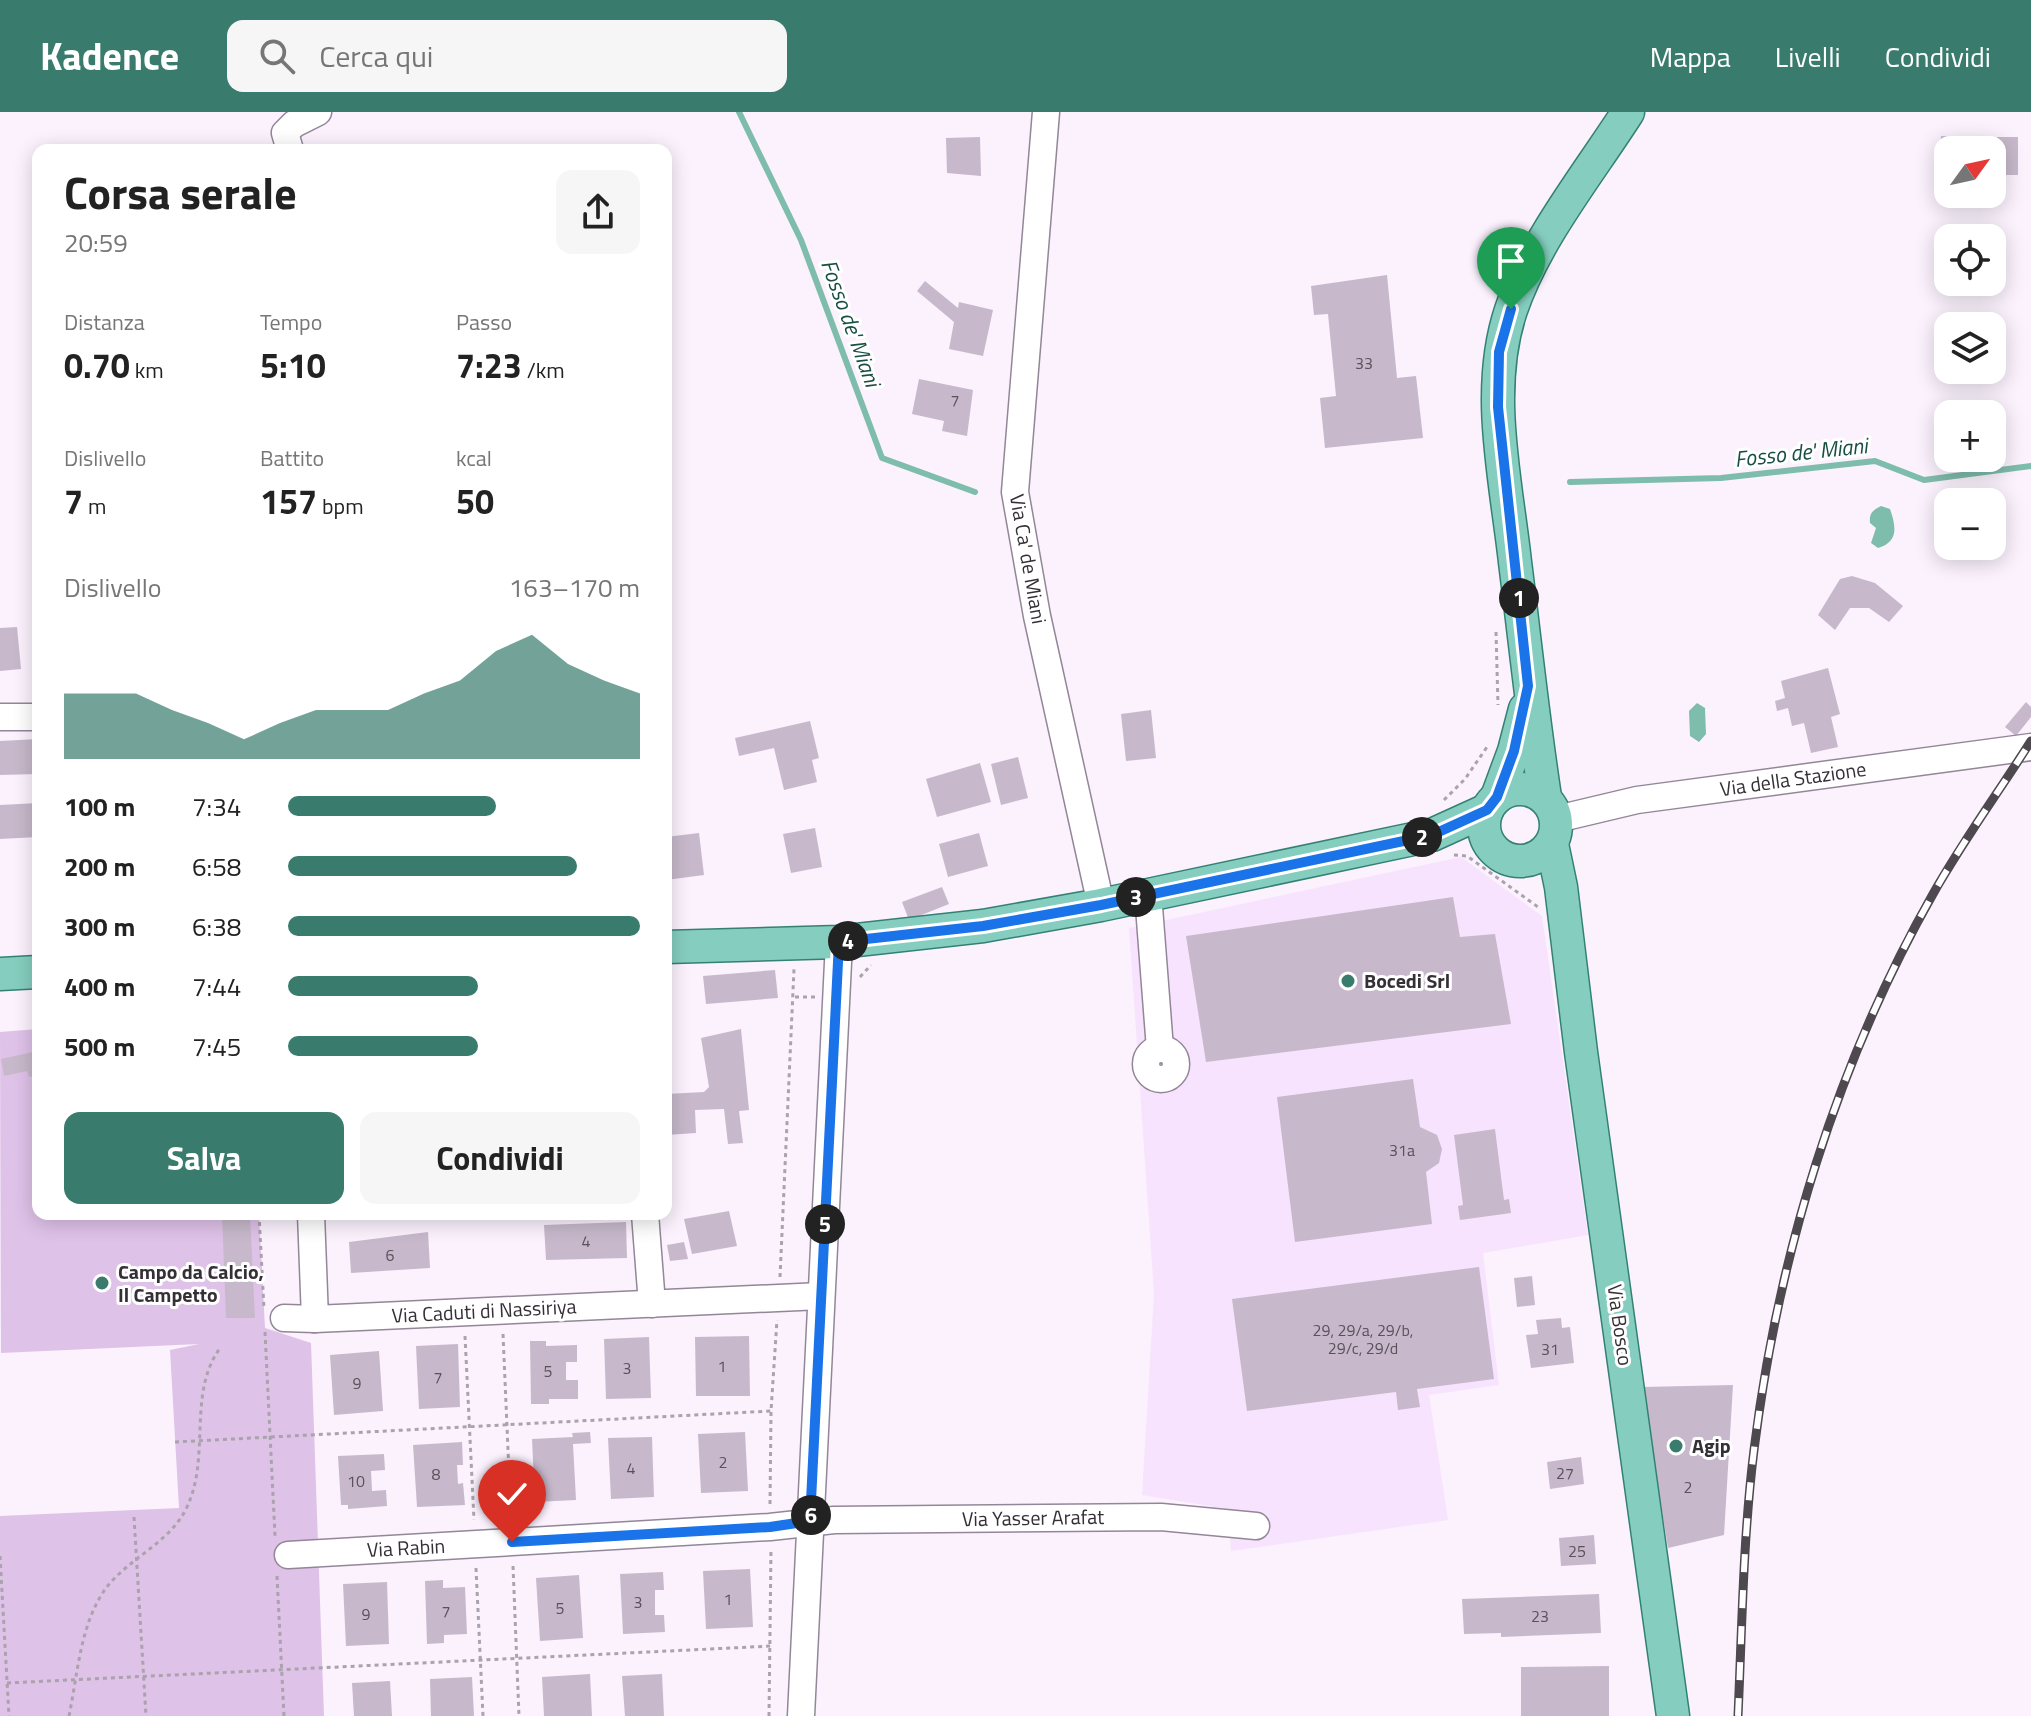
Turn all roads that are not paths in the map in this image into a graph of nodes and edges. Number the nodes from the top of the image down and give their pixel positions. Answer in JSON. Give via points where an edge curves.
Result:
{"nodes":[{"id":1,"x":318,"y":112,"type":"edge"},
{"id":2,"x":1046,"y":112,"type":"edge"},
{"id":3,"x":1628,"y":112,"type":"edge"},
{"id":4,"x":288,"y":144,"type":"edge"},
{"id":5,"x":1528,"y":686,"type":"junction"},
{"id":6,"x":0,"y":717,"type":"edge"},
{"id":7,"x":32,"y":717,"type":"edge"},
{"id":8,"x":2031,"y":747,"type":"edge"},
{"id":9,"x":1492,"y":804,"type":"junction"},
{"id":10,"x":1551,"y":820,"type":"junction"},
{"id":11,"x":1432,"y":835,"type":"junction"},
{"id":12,"x":1503,"y":856,"type":"junction"},
{"id":13,"x":1148,"y":894,"type":"junction"},
{"id":14,"x":1101,"y":905,"type":"junction"},
{"id":15,"x":1566,"y":934,"type":"junction"},
{"id":16,"x":839,"y":942,"type":"junction"},
{"id":17,"x":672,"y":947,"type":"edge"},
{"id":18,"x":32,"y":972,"type":"edge"},
{"id":19,"x":0,"y":974,"type":"edge"},
{"id":20,"x":1160,"y":1049,"type":"dead end"},
{"id":21,"x":311,"y":1220,"type":"edge"},
{"id":22,"x":645,"y":1220,"type":"edge"},
{"id":23,"x":821,"y":1296,"type":"junction"},
{"id":24,"x":652,"y":1304,"type":"junction"},
{"id":25,"x":284,"y":1318,"type":"dead end"},
{"id":26,"x":315,"y":1319,"type":"junction"},
{"id":27,"x":810,"y":1521,"type":"junction"},
{"id":28,"x":1256,"y":1526,"type":"dead end"},
{"id":29,"x":280,"y":1556,"type":"road end"},
{"id":30,"x":801,"y":1716,"type":"edge"},
{"id":31,"x":1673,"y":1716,"type":"edge"}],
"edges":[{"from":1,"to":4,"type":"street","via":[[285,133]]},
{"from":2,"to":14,"type":"street","name":"Via Ca' de Miani","via":[[1015,492]]},
{"from":3,"to":5,"type":"main road","name":"Via Bosco","via":[[1530,266],[1499,352],[1499,422]]},
{"from":5,"to":9,"type":"main road","name":"Via Bosco","via":[[1514,751]]},
{"from":5,"to":10,"type":"main road","name":"Via Bosco"},
{"from":6,"to":7,"type":"street"},
{"from":8,"to":10,"type":"street","name":"Via della Stazione","via":[[1637,800]]},
{"from":9,"to":10,"type":"main road","via":[[1512,789],[1523,788]]},
{"from":9,"to":11,"type":"main road"},
{"from":9,"to":12,"type":"main road","name":"Via Bosco","via":[[1484,832]]},
{"from":10,"to":12,"type":"main road","via":[[1533,859]]},
{"from":10,"to":15,"type":"main road","name":"Via Bosco"},
{"from":11,"to":12,"type":"main road"},
{"from":11,"to":13,"type":"main road"},
{"from":12,"to":15,"type":"main road","name":"Via Bosco","via":[[1531,878]]},
{"from":13,"to":14,"type":"main road"},
{"from":13,"to":20,"type":"street"},
{"from":14,"to":16,"type":"main road","via":[[983,926]]},
{"from":15,"to":31,"type":"main road","name":"Via Bosco"},
{"from":16,"to":17,"type":"main road"},
{"from":16,"to":23,"type":"street"},
{"from":18,"to":19,"type":"main road"},
{"from":21,"to":26,"type":"street"},
{"from":22,"to":24,"type":"street"},
{"from":23,"to":24,"type":"street","name":"Via Caduti di Nassiriya"},
{"from":23,"to":27,"type":"street"},
{"from":24,"to":26,"type":"street","name":"Via Caduti di Nassiriya"},
{"from":25,"to":26,"type":"street","name":"Via Caduti di Nassiriya"},
{"from":27,"to":28,"type":"street","name":"Via Yasser Arafat","via":[[1161,1517]]},
{"from":27,"to":29,"type":"street","name":"Via Rabin"},
{"from":27,"to":30,"type":"street"}]}
